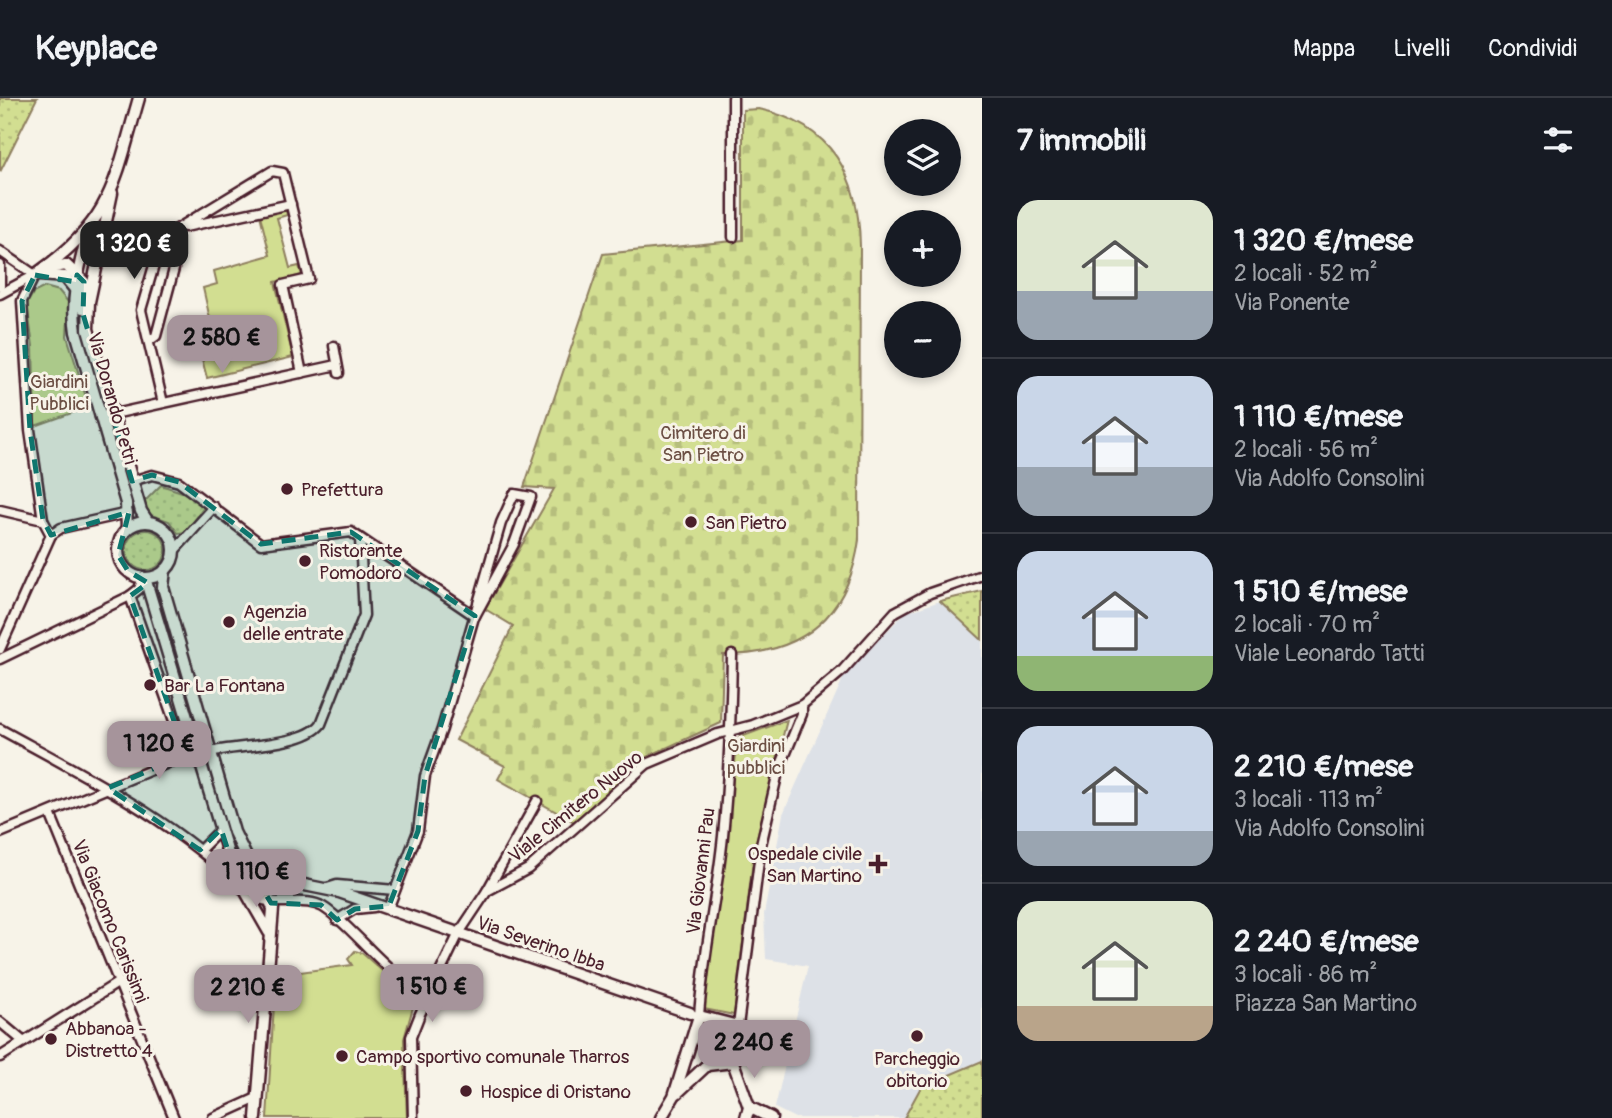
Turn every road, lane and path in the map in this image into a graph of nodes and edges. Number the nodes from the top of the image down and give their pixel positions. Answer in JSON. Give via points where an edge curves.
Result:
{"nodes":[{"id":1,"x":139,"y":98,"type":"edge"},
{"id":2,"x":733,"y":98,"type":"edge"},
{"id":3,"x":111,"y":193,"type":"junction"},
{"id":4,"x":290,"y":204,"type":"junction"},
{"id":5,"x":105,"y":225,"type":"junction"},
{"id":6,"x":178,"y":228,"type":"junction"},
{"id":7,"x":88,"y":231,"type":"junction"},
{"id":8,"x":167,"y":235,"type":"junction"},
{"id":9,"x":733,"y":237,"type":"dead end"},
{"id":10,"x":0,"y":251,"type":"edge"},
{"id":11,"x":0,"y":265,"type":"edge"},
{"id":12,"x":35,"y":275,"type":"junction"},
{"id":13,"x":77,"y":275,"type":"junction"},
{"id":14,"x":0,"y":286,"type":"edge"},
{"id":15,"x":74,"y":288,"type":"junction"},
{"id":16,"x":0,"y":293,"type":"edge"},
{"id":17,"x":88,"y":329,"type":"junction"},
{"id":18,"x":149,"y":341,"type":"junction"},
{"id":19,"x":334,"y":346,"type":"dead end"},
{"id":20,"x":302,"y":373,"type":"junction"},
{"id":21,"x":163,"y":403,"type":"junction"},
{"id":22,"x":112,"y":414,"type":"junction"},
{"id":23,"x":100,"y":417,"type":"junction"},
{"id":24,"x":132,"y":481,"type":"junction"},
{"id":25,"x":214,"y":507,"type":"junction"},
{"id":26,"x":0,"y":510,"type":"edge"},
{"id":27,"x":128,"y":513,"type":"junction"},
{"id":28,"x":43,"y":520,"type":"junction"},
{"id":29,"x":148,"y":522,"type":"junction"},
{"id":30,"x":127,"y":529,"type":"junction"},
{"id":31,"x":51,"y":535,"type":"junction"},
{"id":32,"x":360,"y":539,"type":"junction"},
{"id":33,"x":174,"y":551,"type":"junction"},
{"id":34,"x":165,"y":570,"type":"junction"},
{"id":35,"x":982,"y":575,"type":"edge"},
{"id":36,"x":144,"y":578,"type":"junction"},
{"id":37,"x":130,"y":596,"type":"junction"},
{"id":38,"x":475,"y":616,"type":"junction"},
{"id":39,"x":0,"y":650,"type":"edge"},
{"id":40,"x":9,"y":655,"type":"junction"},
{"id":41,"x":732,"y":655,"type":"dead end"},
{"id":42,"x":0,"y":659,"type":"edge"},
{"id":43,"x":802,"y":705,"type":"junction"},
{"id":44,"x":0,"y":729,"type":"edge"},
{"id":45,"x":731,"y":730,"type":"junction"},
{"id":46,"x":198,"y":750,"type":"junction"},
{"id":47,"x":210,"y":752,"type":"junction"},
{"id":48,"x":186,"y":755,"type":"junction"},
{"id":49,"x":108,"y":789,"type":"junction"},
{"id":50,"x":537,"y":801,"type":"dead end"},
{"id":51,"x":50,"y":813,"type":"junction"},
{"id":52,"x":221,"y":829,"type":"junction"},
{"id":53,"x":0,"y":833,"type":"edge"},
{"id":54,"x":201,"y":850,"type":"junction"},
{"id":55,"x":257,"y":875,"type":"junction"},
{"id":56,"x":245,"y":887,"type":"junction"},
{"id":57,"x":262,"y":887,"type":"junction"},
{"id":58,"x":324,"y":889,"type":"junction"},
{"id":59,"x":395,"y":890,"type":"junction"},
{"id":60,"x":487,"y":891,"type":"junction"},
{"id":61,"x":271,"y":903,"type":"junction"},
{"id":62,"x":384,"y":908,"type":"junction"},
{"id":63,"x":337,"y":920,"type":"junction"},
{"id":64,"x":269,"y":932,"type":"junction"},
{"id":65,"x":459,"y":933,"type":"junction"},
{"id":66,"x":119,"y":982,"type":"junction"},
{"id":67,"x":429,"y":991,"type":"junction"},
{"id":68,"x":694,"y":1015,"type":"junction"},
{"id":69,"x":0,"y":1022,"type":"edge"},
{"id":70,"x":738,"y":1026,"type":"junction"},
{"id":71,"x":24,"y":1042,"type":"junction"},
{"id":72,"x":0,"y":1057,"type":"edge"},
{"id":73,"x":733,"y":1062,"type":"junction"},
{"id":74,"x":674,"y":1096,"type":"junction"},
{"id":75,"x":257,"y":1098,"type":"junction"},
{"id":76,"x":746,"y":1115,"type":"edge"},
{"id":77,"x":768,"y":1117,"type":"edge"},
{"id":78,"x":174,"y":1118,"type":"edge"},
{"id":79,"x":213,"y":1118,"type":"edge"},
{"id":80,"x":256,"y":1118,"type":"edge"},
{"id":81,"x":413,"y":1118,"type":"edge"},
{"id":82,"x":661,"y":1118,"type":"edge"}],
"edges":[{"from":1,"to":3,"type":"street"},
{"from":2,"to":9,"type":"street"},
{"from":3,"to":5,"type":"street","name":"Via Dorando Petri"},
{"from":3,"to":7,"type":"street"},
{"from":4,"to":6,"type":"street"},
{"from":4,"to":6,"type":"street","via":[[283,173],[272,172]]},
{"from":4,"to":20,"type":"street","via":[[309,279],[283,285]]},
{"from":5,"to":13,"type":"street","name":"Via Dorando Petri","via":[[89,270]]},
{"from":5,"to":17,"type":"street","name":"Via Dorando Petri"},
{"from":6,"to":8,"type":"street"},
{"from":7,"to":12,"type":"street"},
{"from":7,"to":13,"type":"street","name":"Via Dorando Petri"},
{"from":8,"to":18,"type":"street","via":[[174,268],[156,336]]},
{"from":8,"to":18,"type":"street","via":[[162,238],[141,310]]},
{"from":10,"to":12,"type":"street"},
{"from":11,"to":14,"type":"street"},
{"from":12,"to":13,"type":"street","via":[[65,265]]},
{"from":12,"to":15,"type":"street","via":[[56,274]]},
{"from":12,"to":16,"type":"street"},
{"from":12,"to":28,"type":"street","via":[[22,301],[30,430]]},
{"from":13,"to":15,"type":"street","name":"Via Dorando Petri"},
{"from":13,"to":17,"type":"street","name":"Via Dorando Petri","via":[[84,282],[83,314]]},
{"from":15,"to":23,"type":"street","name":"Via Dorando Petri","via":[[76,332]]},
{"from":17,"to":22,"type":"street","name":"Via Dorando Petri"},
{"from":18,"to":21,"type":"street"},
{"from":19,"to":20,"type":"street","via":[[338,369]]},
{"from":20,"to":21,"type":"street"},
{"from":21,"to":22,"type":"street"},
{"from":22,"to":23,"type":"street"},
{"from":22,"to":24,"type":"street","name":"Via Dorando Petri"},
{"from":23,"to":27,"type":"street","name":"Via Dorando Petri"},
{"from":24,"to":25,"type":"street","via":[[152,475],[167,477],[190,487]]},
{"from":24,"to":29,"type":"street","name":"Via Dorando Petri"},
{"from":25,"to":32,"type":"street","via":[[261,544],[351,532]]},
{"from":25,"to":33,"type":"street"},
{"from":26,"to":28,"type":"street"},
{"from":27,"to":30,"type":"street","name":"Via Dorando Petri"},
{"from":27,"to":31,"type":"street","via":[[61,528]]},
{"from":28,"to":31,"type":"street"},
{"from":29,"to":30,"type":"street"},
{"from":29,"to":33,"type":"street","via":[[170,534]]},
{"from":30,"to":36,"type":"street","via":[[118,555],[128,571]]},
{"from":31,"to":39,"type":"street"},
{"from":32,"to":38,"type":"street"},
{"from":32,"to":47,"type":"street","via":[[364,615],[321,724],[296,739]]},
{"from":33,"to":34,"type":"street"},
{"from":34,"to":36,"type":"street"},
{"from":34,"to":47,"type":"street","via":[[163,587]]},
{"from":35,"to":43,"type":"street","via":[[930,593],[895,612],[842,671]]},
{"from":36,"to":37,"type":"street"},
{"from":36,"to":46,"type":"street"},
{"from":37,"to":40,"type":"street"},
{"from":37,"to":48,"type":"street"},
{"from":38,"to":38,"type":"street","via":[[501,523],[514,494],[531,497],[514,544]]},
{"from":38,"to":59,"type":"street","via":[[425,776],[418,831]]},
{"from":39,"to":40,"type":"street"},
{"from":40,"to":42,"type":"street"},
{"from":41,"to":45,"type":"street"},
{"from":43,"to":45,"type":"street","name":"Viale Cimitero Nuovo"},
{"from":43,"to":70,"type":"street","via":[[778,772],[761,845]]},
{"from":44,"to":49,"type":"street"},
{"from":45,"to":60,"type":"street","name":"Viale Cimitero Nuovo","via":[[647,764],[528,869]]},
{"from":45,"to":68,"type":"street","name":"Via Giovanni Pau","via":[[723,835]]},
{"from":46,"to":48,"type":"street"},
{"from":46,"to":52,"type":"street"},
{"from":47,"to":55,"type":"street","via":[[235,835]]},
{"from":48,"to":49,"type":"street"},
{"from":49,"to":51,"type":"street"},
{"from":49,"to":54,"type":"street"},
{"from":50,"to":60,"type":"street","name":"Viale Cimitero Nuovo"},
{"from":51,"to":53,"type":"street"},
{"from":51,"to":66,"type":"street","name":"Via Giacomo Carissimi"},
{"from":52,"to":54,"type":"street"},
{"from":52,"to":56,"type":"street"},
{"from":54,"to":56,"type":"street"},
{"from":55,"to":56,"type":"street"},
{"from":55,"to":57,"type":"street"},
{"from":55,"to":58,"type":"street","name":"Via Severino Ibba"},
{"from":56,"to":57,"type":"street","via":[[258,892]]},
{"from":56,"to":61,"type":"street"},
{"from":56,"to":64,"type":"street"},
{"from":57,"to":61,"type":"street"},
{"from":58,"to":59,"type":"street","via":[[337,885]]},
{"from":58,"to":62,"type":"street","name":"Via Severino Ibba"},
{"from":59,"to":62,"type":"street"},
{"from":60,"to":65,"type":"street","name":"Viale Cimitero Nuovo"},
{"from":61,"to":63,"type":"street","via":[[321,905]]},
{"from":61,"to":64,"type":"street"},
{"from":62,"to":63,"type":"street","via":[[355,909]]},
{"from":62,"to":65,"type":"street","name":"Via Severino Ibba"},
{"from":63,"to":67,"type":"street","via":[[407,982]]},
{"from":64,"to":75,"type":"street"},
{"from":65,"to":67,"type":"street","name":"Viale Cimitero Nuovo"},
{"from":65,"to":68,"type":"street","name":"Via Severino Ibba"},
{"from":66,"to":71,"type":"street"},
{"from":66,"to":78,"type":"street","name":"Via Giacomo Carissimi"},
{"from":67,"to":81,"type":"street","name":"Viale Cimitero Nuovo","via":[[411,1037]]},
{"from":68,"to":70,"type":"street","name":"Via Severino Ibba"},
{"from":68,"to":74,"type":"street"},
{"from":69,"to":71,"type":"street"},
{"from":70,"to":73,"type":"street"},
{"from":71,"to":72,"type":"street"},
{"from":73,"to":74,"type":"street","via":[[708,1065]]},
{"from":73,"to":76,"type":"street"},
{"from":74,"to":82,"type":"street"},
{"from":75,"to":79,"type":"street"},
{"from":75,"to":80,"type":"street"},
{"from":76,"to":77,"type":"street"}]}
